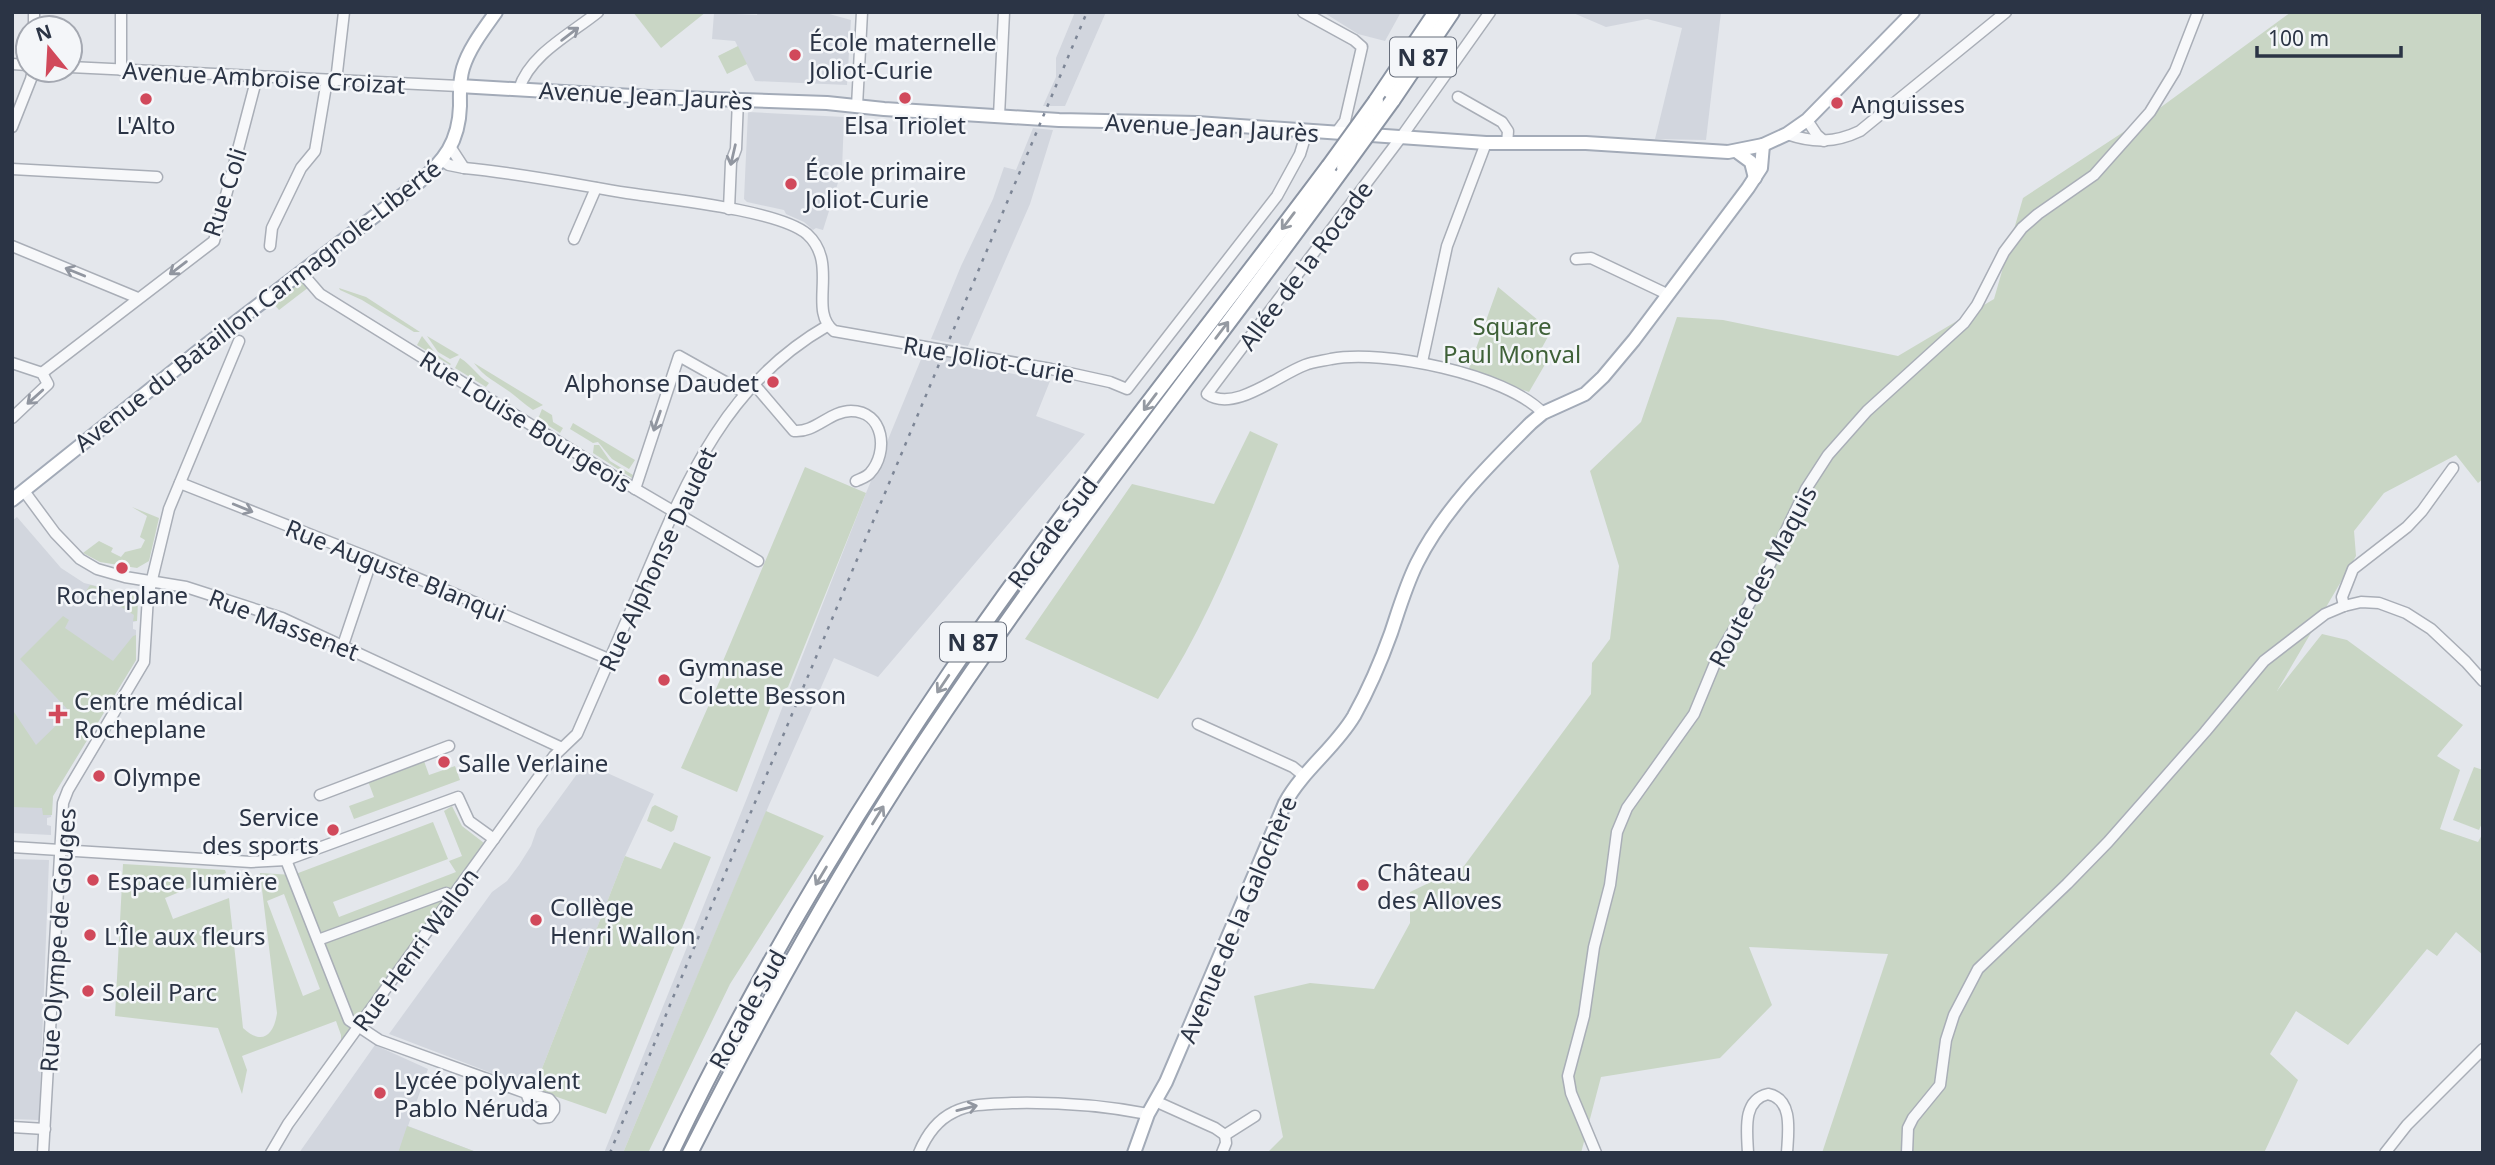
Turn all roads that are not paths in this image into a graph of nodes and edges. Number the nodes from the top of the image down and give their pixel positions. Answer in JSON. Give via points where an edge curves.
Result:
{"nodes":[{"id":1,"x":121,"y":12,"type":"edge"},
{"id":2,"x":344,"y":12,"type":"edge"},
{"id":3,"x":496,"y":12,"type":"edge"},
{"id":4,"x":598,"y":12,"type":"edge"},
{"id":5,"x":862,"y":12,"type":"edge"},
{"id":6,"x":1004,"y":12,"type":"edge"},
{"id":7,"x":1303,"y":12,"type":"edge"},
{"id":8,"x":1436,"y":12,"type":"edge"},
{"id":9,"x":1452,"y":12,"type":"edge"},
{"id":10,"x":1490,"y":12,"type":"edge"},
{"id":11,"x":1913,"y":12,"type":"edge"},
{"id":12,"x":2006,"y":12,"type":"edge"},
{"id":13,"x":2198,"y":12,"type":"edge"},
{"id":14,"x":84,"y":68,"type":"edge"},
{"id":15,"x":121,"y":70,"type":"junction"},
{"id":16,"x":257,"y":77,"type":"junction"},
{"id":17,"x":331,"y":81,"type":"junction"},
{"id":18,"x":29,"y":84,"type":"edge"},
{"id":19,"x":459,"y":86,"type":"junction"},
{"id":20,"x":519,"y":89,"type":"junction"},
{"id":21,"x":1458,"y":97,"type":"dead end"},
{"id":22,"x":738,"y":100,"type":"junction"},
{"id":23,"x":857,"y":106,"type":"junction"},
{"id":24,"x":999,"y":116,"type":"junction"},
{"id":25,"x":1807,"y":120,"type":"junction"},
{"id":26,"x":12,"y":127,"type":"edge"},
{"id":27,"x":1307,"y":131,"type":"junction"},
{"id":28,"x":1336,"y":133,"type":"junction"},
{"id":29,"x":1787,"y":134,"type":"junction"},
{"id":30,"x":1402,"y":136,"type":"junction"},
{"id":31,"x":1824,"y":141,"type":"junction"},
{"id":32,"x":1486,"y":143,"type":"junction"},
{"id":33,"x":1507,"y":144,"type":"junction"},
{"id":34,"x":1763,"y":145,"type":"junction"},
{"id":35,"x":451,"y":148,"type":"junction"},
{"id":36,"x":1736,"y":151,"type":"junction"},
{"id":37,"x":443,"y":160,"type":"junction"},
{"id":38,"x":464,"y":168,"type":"junction"},
{"id":39,"x":12,"y":169,"type":"edge"},
{"id":40,"x":157,"y":177,"type":"dead end"},
{"id":41,"x":1755,"y":178,"type":"junction"},
{"id":42,"x":596,"y":188,"type":"junction"},
{"id":43,"x":729,"y":209,"type":"junction"},
{"id":44,"x":574,"y":239,"type":"dead end"},
{"id":45,"x":12,"y":246,"type":"edge"},
{"id":46,"x":270,"y":246,"type":"dead end"},
{"id":47,"x":1576,"y":259,"type":"dead end"},
{"id":48,"x":301,"y":272,"type":"junction"},
{"id":49,"x":1667,"y":294,"type":"junction"},
{"id":50,"x":138,"y":298,"type":"junction"},
{"id":51,"x":827,"y":326,"type":"junction"},
{"id":52,"x":239,"y":341,"type":"dead end"},
{"id":53,"x":1422,"y":362,"type":"junction"},
{"id":54,"x":12,"y":363,"type":"edge"},
{"id":55,"x":42,"y":373,"type":"junction"},
{"id":56,"x":753,"y":383,"type":"junction"},
{"id":57,"x":745,"y":393,"type":"junction"},
{"id":58,"x":1543,"y":413,"type":"junction"},
{"id":59,"x":12,"y":418,"type":"edge"},
{"id":60,"x":2453,"y":468,"type":"dead end"},
{"id":61,"x":856,"y":481,"type":"dead end"},
{"id":62,"x":180,"y":483,"type":"junction"},
{"id":63,"x":635,"y":489,"type":"junction"},
{"id":64,"x":24,"y":491,"type":"junction"},
{"id":65,"x":12,"y":500,"type":"edge"},
{"id":66,"x":674,"y":511,"type":"junction"},
{"id":67,"x":372,"y":559,"type":"junction"},
{"id":68,"x":758,"y":561,"type":"dead end"},
{"id":69,"x":152,"y":582,"type":"junction"},
{"id":70,"x":2344,"y":606,"type":"junction"},
{"id":71,"x":343,"y":645,"type":"junction"},
{"id":72,"x":611,"y":660,"type":"junction"},
{"id":73,"x":2483,"y":681,"type":"edge"},
{"id":74,"x":1198,"y":724,"type":"dead end"},
{"id":75,"x":449,"y":746,"type":"dead end"},
{"id":76,"x":562,"y":748,"type":"junction"},
{"id":77,"x":1304,"y":776,"type":"junction"},
{"id":78,"x":320,"y":795,"type":"dead end"},
{"id":79,"x":494,"y":839,"type":"junction"},
{"id":80,"x":12,"y":847,"type":"edge"},
{"id":81,"x":61,"y":850,"type":"junction"},
{"id":82,"x":286,"y":860,"type":"junction"},
{"id":83,"x":453,"y":896,"type":"junction"},
{"id":84,"x":318,"y":940,"type":"junction"},
{"id":85,"x":359,"y":1028,"type":"junction"},
{"id":86,"x":2483,"y":1049,"type":"edge"},
{"id":87,"x":526,"y":1093,"type":"dead end"},
{"id":88,"x":1155,"y":1101,"type":"junction"},
{"id":89,"x":1148,"y":1114,"type":"junction"},
{"id":90,"x":1255,"y":1116,"type":"dead end"},
{"id":91,"x":12,"y":1127,"type":"edge"},
{"id":92,"x":45,"y":1129,"type":"junction"},
{"id":93,"x":1225,"y":1135,"type":"junction"},
{"id":94,"x":43,"y":1153,"type":"edge"},
{"id":95,"x":271,"y":1153,"type":"edge"},
{"id":96,"x":671,"y":1153,"type":"edge"},
{"id":97,"x":690,"y":1153,"type":"edge"},
{"id":98,"x":919,"y":1153,"type":"edge"},
{"id":99,"x":1134,"y":1153,"type":"edge"},
{"id":100,"x":1222,"y":1153,"type":"edge"},
{"id":101,"x":1596,"y":1153,"type":"edge"},
{"id":102,"x":1748,"y":1153,"type":"edge"},
{"id":103,"x":1787,"y":1153,"type":"edge"},
{"id":104,"x":1907,"y":1153,"type":"edge"},
{"id":105,"x":2385,"y":1153,"type":"edge"}],
"edges":[{"from":1,"to":15,"type":"street"},
{"from":2,"to":17,"type":"street"},
{"from":3,"to":19,"type":"main road","name":"Avenue du Bataillon Carmagnole-Liberté","via":[[467,56]]},
{"from":20,"to":4,"type":"street","one_way":true,"via":[[529,69],[545,53]]},
{"from":5,"to":23,"type":"street"},
{"from":6,"to":24,"type":"street"},
{"from":7,"to":28,"type":"street","via":[[1362,47],[1345,121]]},
{"from":8,"to":96,"type":"highway","name":"Rocade Sud","number":"N 87","one_way":true,"bridge":true,"via":[[1329,166],[1068,510],[943,684],[809,896]]},
{"from":97,"to":9,"type":"highway","name":"Rocade Sud","number":"N 87","one_way":true,"bridge":true,"via":[[773,992],[926,741],[1071,532],[1344,167]]},
{"from":10,"to":30,"type":"street","name":"Allée de la Rocade"},
{"from":11,"to":25,"type":"main road","name":"Avenue Jean Jaurès"},
{"from":12,"to":31,"type":"street","via":[[1868,125],[1836,141]]},
{"from":13,"to":101,"type":"street","name":"Route des Maquis","via":[[2158,101],[2109,160],[2022,228],[1964,323],[1836,444],[1806,489],[1757,592],[1718,656],[1694,714],[1627,808],[1617,832],[1584,1016],[1568,1076]]},
{"from":14,"to":15,"type":"street","name":"Avenue Ambroise Croizat"},
{"from":15,"to":16,"type":"street","name":"Avenue Ambroise Croizat"},
{"from":16,"to":17,"type":"street","name":"Avenue Ambroise Croizat"},
{"from":16,"to":50,"type":"street","name":"Rue Coli","one_way":true,"via":[[214,241]]},
{"from":17,"to":19,"type":"street","name":"Avenue Ambroise Croizat"},
{"from":17,"to":46,"type":"street","via":[[315,151],[272,228]]},
{"from":18,"to":26,"type":"street"},
{"from":19,"to":20,"type":"main road","name":"Avenue Jean Jaurès"},
{"from":19,"to":35,"type":"main road","name":"Avenue du Bataillon Carmagnole-Liberté","via":[[460,110]]},
{"from":20,"to":22,"type":"main road","name":"Avenue Jean Jaurès"},
{"from":21,"to":33,"type":"street","via":[[1502,122],[1508,131]]},
{"from":22,"to":23,"type":"main road","name":"Avenue Jean Jaurès"},
{"from":22,"to":43,"type":"street","one_way":true},
{"from":23,"to":24,"type":"main road","name":"Avenue Jean Jaurès"},
{"from":24,"to":27,"type":"main road","name":"Avenue Jean Jaurès"},
{"from":25,"to":29,"type":"main road","name":"Avenue Jean Jaurès"},
{"from":25,"to":31,"type":"street"},
{"from":27,"to":28,"type":"main road","name":"Avenue Jean Jaurès"},
{"from":27,"to":51,"type":"street","name":"Rue Joliot-Curie","via":[[1300,155],[1277,197],[1127,388],[1051,369],[847,334]]},
{"from":28,"to":30,"type":"main road","name":"Avenue Jean Jaurès"},
{"from":29,"to":31,"type":"street"},
{"from":29,"to":34,"type":"main road","name":"Avenue Jean Jaurès"},
{"from":30,"to":32,"type":"main road","name":"Avenue Jean Jaurès"},
{"from":30,"to":53,"type":"street","name":"Allée de la Rocade","via":[[1207,394],[1220,400],[1246,395],[1306,365],[1333,359],[1382,357]]},
{"from":32,"to":33,"type":"main road","name":"Avenue Jean Jaurès"},
{"from":32,"to":53,"type":"street","via":[[1447,246]]},
{"from":33,"to":36,"type":"main road","name":"Avenue Jean Jaurès"},
{"from":34,"to":36,"type":"main road","name":"Avenue Jean Jaurès"},
{"from":34,"to":41,"type":"main road","name":"Avenue de la Galochère"},
{"from":35,"to":37,"type":"main road","name":"Avenue du Bataillon Carmagnole-Liberté"},
{"from":35,"to":38,"type":"street"},
{"from":36,"to":41,"type":"main road","via":[[1751,162]]},
{"from":37,"to":38,"type":"street"},
{"from":37,"to":48,"type":"main road","name":"Avenue du Bataillon Carmagnole-Liberté"},
{"from":38,"to":42,"type":"street"},
{"from":39,"to":40,"type":"street"},
{"from":41,"to":49,"type":"main road","name":"Avenue de la Galochère"},
{"from":42,"to":43,"type":"street"},
{"from":42,"to":44,"type":"street"},
{"from":43,"to":51,"type":"street","via":[[794,225],[812,240],[824,268],[823,317]]},
{"from":50,"to":45,"type":"street","one_way":true},
{"from":47,"to":49,"type":"street","via":[[1591,258]]},
{"from":48,"to":63,"type":"street","name":"Rue Louise Bourgeois","via":[[320,294]]},
{"from":48,"to":64,"type":"main road","name":"Avenue du Bataillon Carmagnole-Liberté"},
{"from":49,"to":58,"type":"main road","name":"Avenue de la Galochère","via":[[1593,387],[1578,399]]},
{"from":50,"to":55,"type":"street","name":"Rue Coli"},
{"from":51,"to":56,"type":"street","name":"Rue Alphonse Daudet"},
{"from":52,"to":62,"type":"street","name":"Rue Olympe de Gouges"},
{"from":53,"to":58,"type":"street","via":[[1506,388]]},
{"from":54,"to":55,"type":"street"},
{"from":55,"to":59,"type":"street","one_way":true,"via":[[48,384]]},
{"from":56,"to":57,"type":"street","name":"Rue Alphonse Daudet"},
{"from":56,"to":61,"type":"street","via":[[794,431],[848,411],[875,422],[881,450],[870,474]]},
{"from":57,"to":63,"type":"street","one_way":true,"via":[[679,356]]},
{"from":57,"to":66,"type":"street","name":"Rue Alphonse Daudet","via":[[717,430]]},
{"from":58,"to":77,"type":"main road","name":"Avenue de la Galochère","via":[[1464,495],[1429,541],[1355,713]]},
{"from":60,"to":70,"type":"street","via":[[2407,527],[2353,569],[2342,597]]},
{"from":62,"to":67,"type":"street","name":"Rue Auguste Blanqui","one_way":true},
{"from":62,"to":69,"type":"street","name":"Rue Olympe de Gouges","via":[[169,509]]},
{"from":63,"to":66,"type":"street","name":"Rue Louise Bourgeois"},
{"from":64,"to":65,"type":"main road","name":"Avenue du Bataillon Carmagnole-Liberté"},
{"from":64,"to":69,"type":"street","name":"Rue Massenet","via":[[80,559],[97,569]]},
{"from":66,"to":68,"type":"street","name":"Rue Louise Bourgeois"},
{"from":66,"to":72,"type":"street","name":"Rue Alphonse Daudet"},
{"from":67,"to":71,"type":"street"},
{"from":67,"to":72,"type":"street","name":"Rue Auguste Blanqui"},
{"from":69,"to":71,"type":"street","name":"Rue Massenet","via":[[236,602]]},
{"from":69,"to":81,"type":"street","name":"Rue Olympe de Gouges","via":[[144,662],[68,790]]},
{"from":70,"to":73,"type":"street","via":[[2379,603],[2406,612],[2431,629]]},
{"from":70,"to":104,"type":"street","via":[[2325,614],[2263,661],[2108,842],[1978,969],[1954,1015],[1940,1085],[1908,1128]]},
{"from":71,"to":76,"type":"street","name":"Rue Massenet"},
{"from":72,"to":76,"type":"street","name":"Rue Alphonse Daudet","via":[[576,734]]},
{"from":74,"to":77,"type":"street"},
{"from":75,"to":78,"type":"street"},
{"from":76,"to":79,"type":"street","name":"Rue Henri Wallon"},
{"from":77,"to":88,"type":"main road","name":"Avenue de la Galochère","via":[[1285,803]]},
{"from":79,"to":82,"type":"street","via":[[470,821],[458,797]]},
{"from":79,"to":83,"type":"street","name":"Rue Henri Wallon"},
{"from":80,"to":81,"type":"street"},
{"from":81,"to":82,"type":"street","via":[[251,862]]},
{"from":81,"to":92,"type":"street","name":"Rue Olympe de Gouges"},
{"from":82,"to":84,"type":"street"},
{"from":83,"to":84,"type":"street","via":[[446,892]]},
{"from":83,"to":85,"type":"street","name":"Rue Henri Wallon"},
{"from":84,"to":85,"type":"street","via":[[349,1020]]},
{"from":85,"to":87,"type":"street","via":[[379,1040]]},
{"from":85,"to":95,"type":"street","name":"Rue Henri Wallon"},
{"from":86,"to":105,"type":"street"},
{"from":88,"to":89,"type":"main road","name":"Avenue de la Galochère"},
{"from":88,"to":93,"type":"street"},
{"from":98,"to":89,"type":"street","one_way":true,"via":[[941,1120],[967,1107],[1078,1103]]},
{"from":89,"to":99,"type":"main road","name":"Avenue de la Galochère"},
{"from":90,"to":93,"type":"street"},
{"from":91,"to":92,"type":"street"},
{"from":92,"to":94,"type":"street","name":"Rue Olympe de Gouges"},
{"from":93,"to":100,"type":"street"},
{"from":102,"to":103,"type":"street","via":[[1749,1109],[1757,1098],[1768,1094],[1786,1109]]}]}
